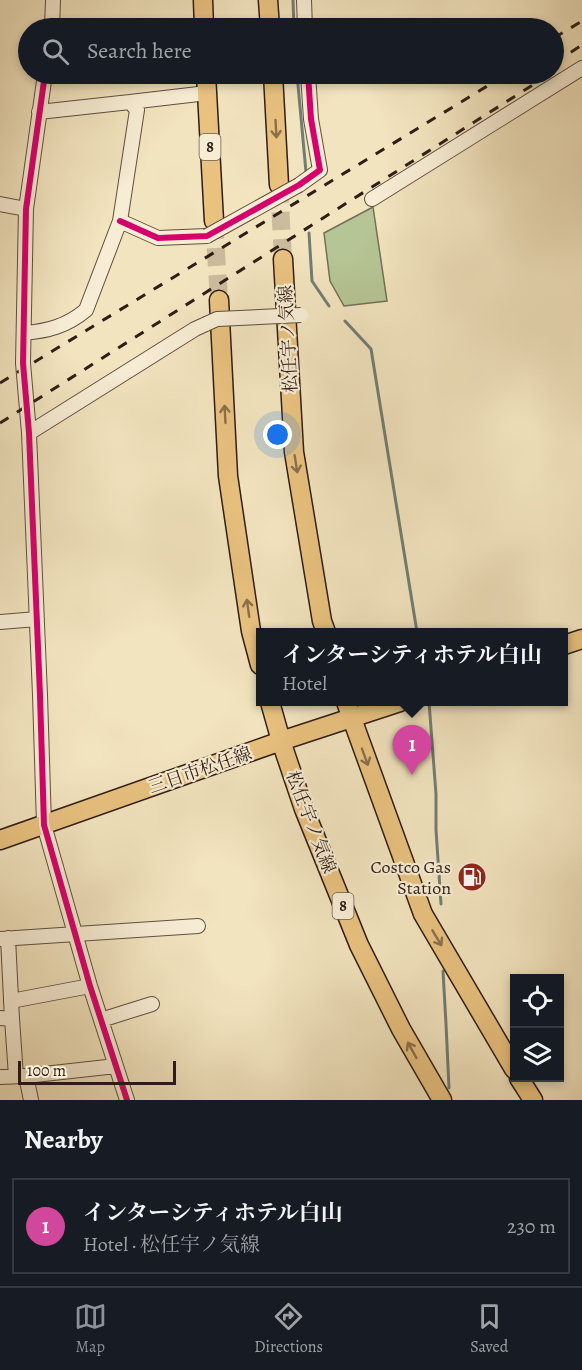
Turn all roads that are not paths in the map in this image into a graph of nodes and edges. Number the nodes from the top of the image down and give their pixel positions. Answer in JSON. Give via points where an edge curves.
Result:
{"nodes":[{"id":1,"x":53,"y":0,"type":"edge"},
{"id":2,"x":203,"y":0,"type":"edge"},
{"id":3,"x":268,"y":0,"type":"edge"},
{"id":4,"x":304,"y":0,"type":"edge"},
{"id":5,"x":52,"y":18,"type":"edge"},
{"id":6,"x":204,"y":18,"type":"edge"},
{"id":7,"x":269,"y":18,"type":"edge"},
{"id":8,"x":305,"y":18,"type":"edge"},
{"id":9,"x":582,"y":68,"type":"edge"},
{"id":10,"x":564,"y":79,"type":"edge"},
{"id":11,"x":43,"y":84,"type":"edge"},
{"id":12,"x":207,"y":84,"type":"edge"},
{"id":13,"x":274,"y":84,"type":"edge"},
{"id":14,"x":309,"y":84,"type":"edge"},
{"id":15,"x":556,"y":84,"type":"edge"},
{"id":16,"x":207,"y":93,"type":"junction"},
{"id":17,"x":130,"y":102,"type":"junction"},
{"id":18,"x":39,"y":112,"type":"junction"},
{"id":19,"x":279,"y":185,"type":"tunnel mouth"},
{"id":20,"x":372,"y":199,"type":"dead end"},
{"id":21,"x":0,"y":204,"type":"edge"},
{"id":22,"x":26,"y":209,"type":"junction"},
{"id":23,"x":120,"y":221,"type":"junction"},
{"id":24,"x":210,"y":229,"type":"junction"},
{"id":25,"x":283,"y":259,"type":"tunnel mouth"},
{"id":26,"x":219,"y":300,"type":"tunnel mouth"},
{"id":27,"x":300,"y":315,"type":"dead end"},
{"id":28,"x":24,"y":333,"type":"junction"},
{"id":29,"x":29,"y":433,"type":"junction"},
{"id":30,"x":37,"y":619,"type":"junction"},
{"id":31,"x":0,"y":622,"type":"edge"},
{"id":32,"x":324,"y":628,"type":"edge"},
{"id":33,"x":256,"y":648,"type":"edge"},
{"id":34,"x":271,"y":706,"type":"edge"},
{"id":35,"x":374,"y":706,"type":"edge"},
{"id":36,"x":349,"y":710,"type":"edge"},
{"id":37,"x":281,"y":741,"type":"junction"},
{"id":38,"x":44,"y":825,"type":"junction"},
{"id":39,"x":0,"y":840,"type":"edge"},
{"id":40,"x":198,"y":926,"type":"dead end"},
{"id":41,"x":74,"y":933,"type":"junction"},
{"id":42,"x":4,"y":939,"type":"edge"},
{"id":43,"x":90,"y":986,"type":"junction"},
{"id":44,"x":11,"y":1001,"type":"junction"},
{"id":45,"x":152,"y":1004,"type":"dead end"},
{"id":46,"x":6,"y":1018,"type":"edge"},
{"id":47,"x":101,"y":1020,"type":"junction"},
{"id":48,"x":510,"y":1062,"type":"edge"},
{"id":49,"x":116,"y":1066,"type":"junction"},
{"id":50,"x":21,"y":1076,"type":"junction"},
{"id":51,"x":0,"y":1077,"type":"edge"},
{"id":52,"x":522,"y":1082,"type":"edge"},
{"id":53,"x":32,"y":1100,"type":"edge"},
{"id":54,"x":127,"y":1100,"type":"edge"},
{"id":55,"x":442,"y":1100,"type":"edge"},
{"id":56,"x":533,"y":1100,"type":"edge"}],
"edges":[{"from":1,"to":5,"type":"street"},
{"from":2,"to":6,"type":"main road"},
{"from":3,"to":7,"type":"main road"},
{"from":4,"to":8,"type":"street"},
{"from":9,"to":10,"type":"street"},
{"from":11,"to":18,"type":"street"},
{"from":12,"to":16,"type":"main road","number":"8"},
{"from":13,"to":19,"type":"main road","one_way":true},
{"from":14,"to":24,"type":"street","bridge":true,"via":[[320,170],[299,185]]},
{"from":15,"to":20,"type":"street"},
{"from":16,"to":17,"type":"street"},
{"from":16,"to":24,"type":"main road","number":"8"},
{"from":17,"to":18,"type":"street"},
{"from":17,"to":23,"type":"street","via":[[137,110]]},
{"from":18,"to":22,"type":"street"},
{"from":21,"to":22,"type":"street"},
{"from":22,"to":28,"type":"street"},
{"from":23,"to":24,"type":"street","via":[[158,238]]},
{"from":23,"to":28,"type":"street","via":[[86,310],[74,321],[43,332]]},
{"from":25,"to":32,"type":"main road","name":"松任宇ノ気線","one_way":true,"via":[[294,452]]},
{"from":33,"to":26,"type":"main road","one_way":true,"via":[[228,476]]},
{"from":27,"to":29,"type":"street","bridge":true,"via":[[217,319]]},
{"from":28,"to":29,"type":"street"},
{"from":29,"to":30,"type":"street"},
{"from":30,"to":31,"type":"street"},
{"from":30,"to":38,"type":"street"},
{"from":34,"to":37,"type":"main road","name":"松任宇ノ気線","number":"8"},
{"from":35,"to":36,"type":"main road","name":"三日市松任線"},
{"from":36,"to":37,"type":"main road","name":"三日市松任線"},
{"from":36,"to":48,"type":"main road","one_way":true,"via":[[423,914]]},
{"from":37,"to":38,"type":"main road","name":"三日市松任線"},
{"from":55,"to":37,"type":"main road","name":"松任宇ノ気線","number":"8","one_way":true,"via":[[359,945]]},
{"from":38,"to":39,"type":"main road","name":"三日市松任線"},
{"from":38,"to":41,"type":"street"},
{"from":40,"to":41,"type":"street"},
{"from":41,"to":42,"type":"street"},
{"from":41,"to":43,"type":"street"},
{"from":42,"to":44,"type":"street"},
{"from":43,"to":44,"type":"street"},
{"from":43,"to":47,"type":"street"},
{"from":44,"to":46,"type":"street"},
{"from":45,"to":47,"type":"street"},
{"from":46,"to":50,"type":"street"},
{"from":47,"to":49,"type":"street"},
{"from":49,"to":50,"type":"street"},
{"from":49,"to":54,"type":"street"},
{"from":50,"to":51,"type":"street"},
{"from":50,"to":53,"type":"street"},
{"from":52,"to":56,"type":"main road"}]}
